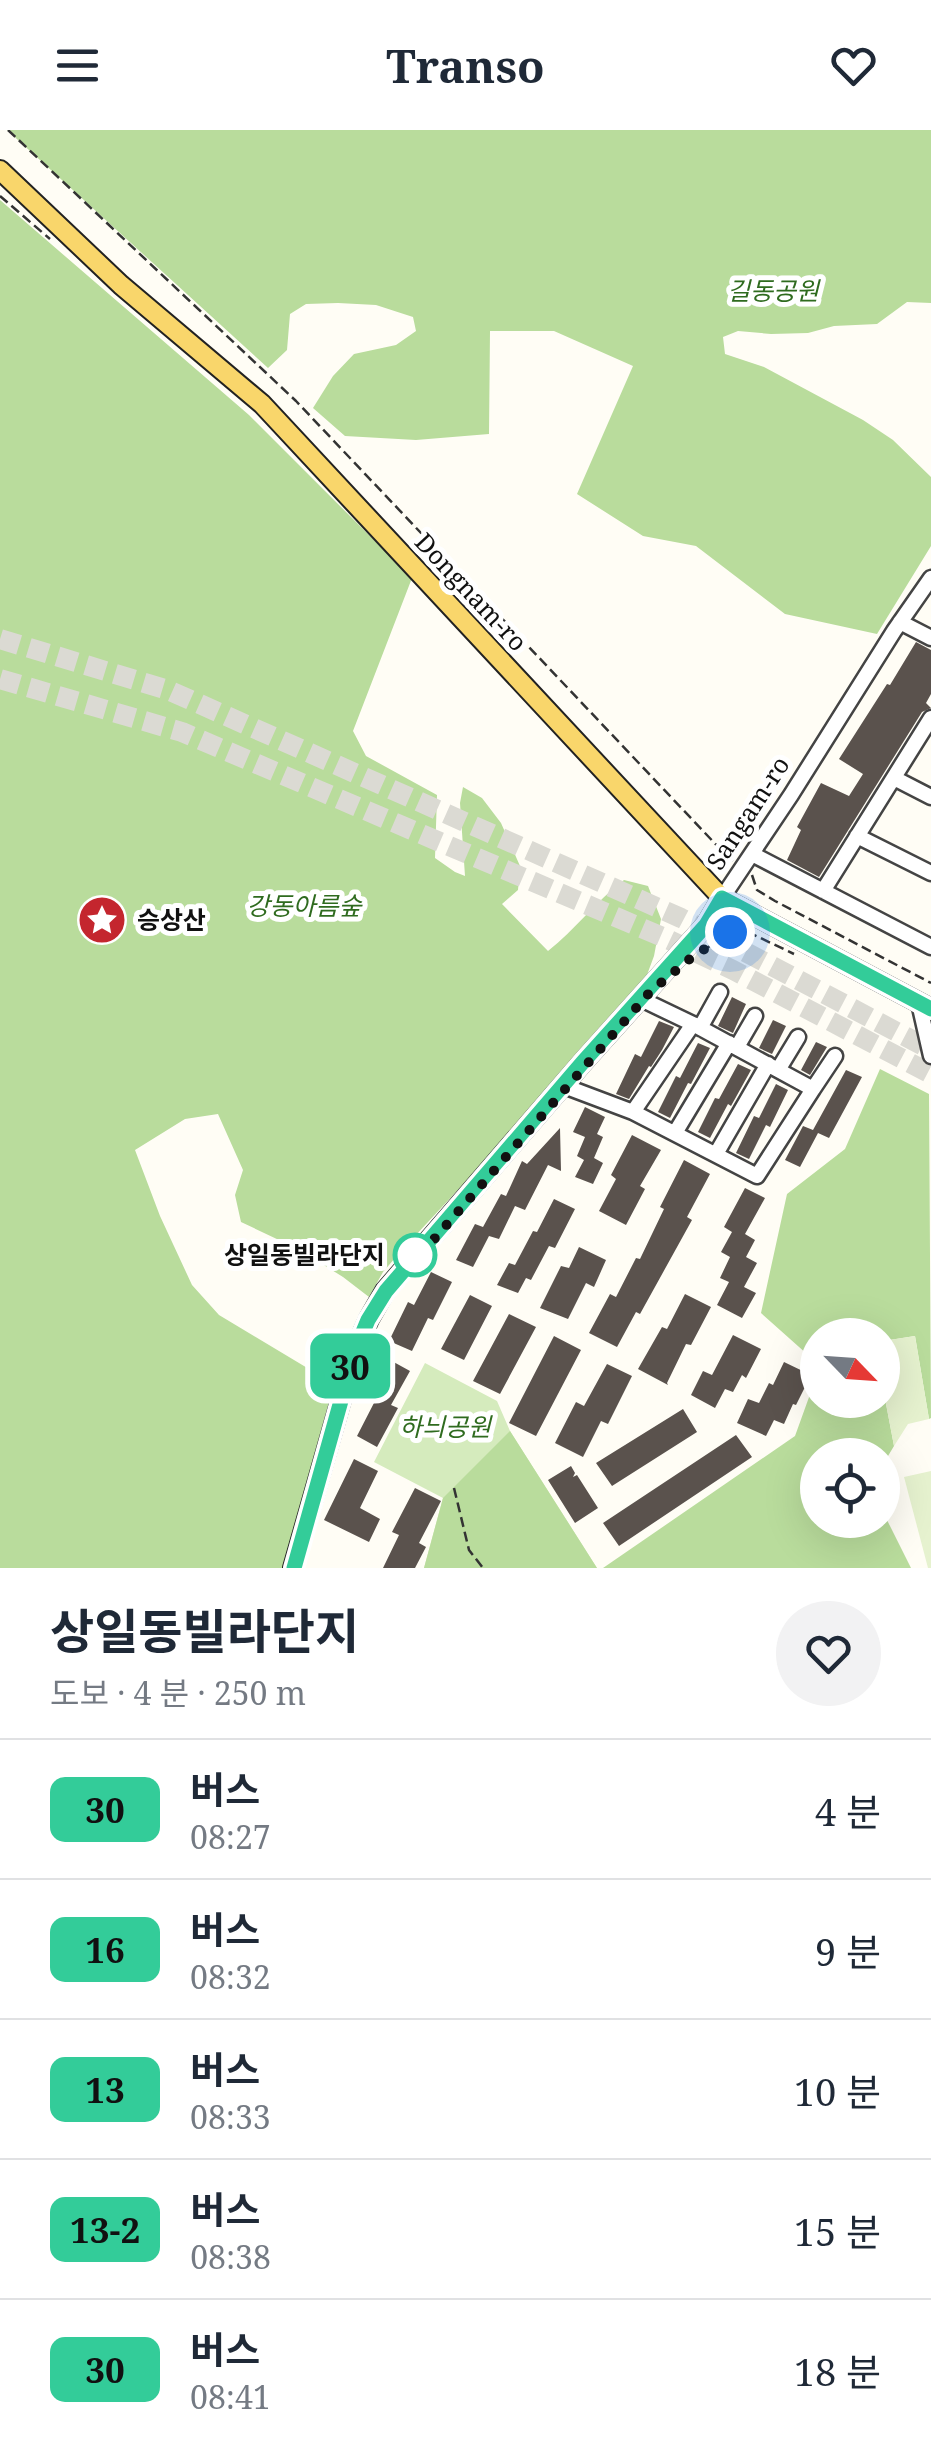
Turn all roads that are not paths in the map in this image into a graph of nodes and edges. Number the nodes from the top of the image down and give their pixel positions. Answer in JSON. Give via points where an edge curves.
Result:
{"nodes":[{"id":1,"x":0,"y":170,"type":"edge"},
{"id":2,"x":931,"y":578,"type":"edge"},
{"id":3,"x":900,"y":622,"type":"junction"},
{"id":4,"x":931,"y":638,"type":"edge"},
{"id":5,"x":931,"y":718,"type":"edge"},
{"id":6,"x":894,"y":778,"type":"junction"},
{"id":7,"x":931,"y":797,"type":"edge"},
{"id":8,"x":857,"y":836,"type":"junction"},
{"id":9,"x":752,"y":854,"type":"junction"},
{"id":10,"x":931,"y":873,"type":"edge"},
{"id":11,"x":823,"y":891,"type":"junction"},
{"id":12,"x":722,"y":898,"type":"junction"},
{"id":13,"x":931,"y":947,"type":"edge"},
{"id":14,"x":720,"y":992,"type":"dead end"},
{"id":15,"x":643,"y":1000,"type":"dead end"},
{"id":16,"x":925,"y":1006,"type":"edge"},
{"id":17,"x":755,"y":1016,"type":"dead end"},
{"id":18,"x":697,"y":1026,"type":"junction"},
{"id":19,"x":798,"y":1037,"type":"dead end"},
{"id":20,"x":733,"y":1045,"type":"junction"},
{"id":21,"x":835,"y":1056,"type":"dead end"},
{"id":22,"x":931,"y":1056,"type":"edge"},
{"id":23,"x":773,"y":1067,"type":"junction"},
{"id":24,"x":564,"y":1086,"type":"junction"},
{"id":25,"x":814,"y":1089,"type":"junction"},
{"id":26,"x":633,"y":1112,"type":"junction"},
{"id":27,"x":675,"y":1133,"type":"junction"},
{"id":28,"x":716,"y":1154,"type":"junction"},
{"id":29,"x":294,"y":1568,"type":"edge"}],
"edges":[{"from":1,"to":12,"type":"main road","name":"Dongnam-ro","via":[[121,285],[262,404]]},
{"from":2,"to":3,"type":"street","name":"Sangam-ro"},
{"from":3,"to":4,"type":"street"},
{"from":3,"to":9,"type":"street","name":"Sangam-ro"},
{"from":5,"to":6,"type":"street"},
{"from":6,"to":7,"type":"street"},
{"from":6,"to":8,"type":"street"},
{"from":8,"to":10,"type":"street"},
{"from":8,"to":11,"type":"street"},
{"from":9,"to":11,"type":"street"},
{"from":9,"to":12,"type":"street","name":"Sangam-ro","via":[[748,871]]},
{"from":11,"to":13,"type":"street"},
{"from":12,"to":16,"type":"main road","name":"Dongnam-ro"},
{"from":12,"to":24,"type":"main road","name":"Sangam-ro","via":[[706,925]]},
{"from":14,"to":18,"type":"street"},
{"from":15,"to":18,"type":"street"},
{"from":16,"to":22,"type":"street"},
{"from":17,"to":20,"type":"street"},
{"from":18,"to":20,"type":"street"},
{"from":18,"to":26,"type":"street"},
{"from":19,"to":23,"type":"street"},
{"from":20,"to":23,"type":"street"},
{"from":20,"to":27,"type":"street"},
{"from":21,"to":25,"type":"street"},
{"from":23,"to":25,"type":"street"},
{"from":23,"to":28,"type":"street"},
{"from":24,"to":26,"type":"street"},
{"from":24,"to":29,"type":"main road","name":"Sangam-ro","via":[[408,1264],[368,1320]]},
{"from":25,"to":28,"type":"street","via":[[757,1176]]},
{"from":26,"to":27,"type":"street"},
{"from":27,"to":28,"type":"street"}]}
